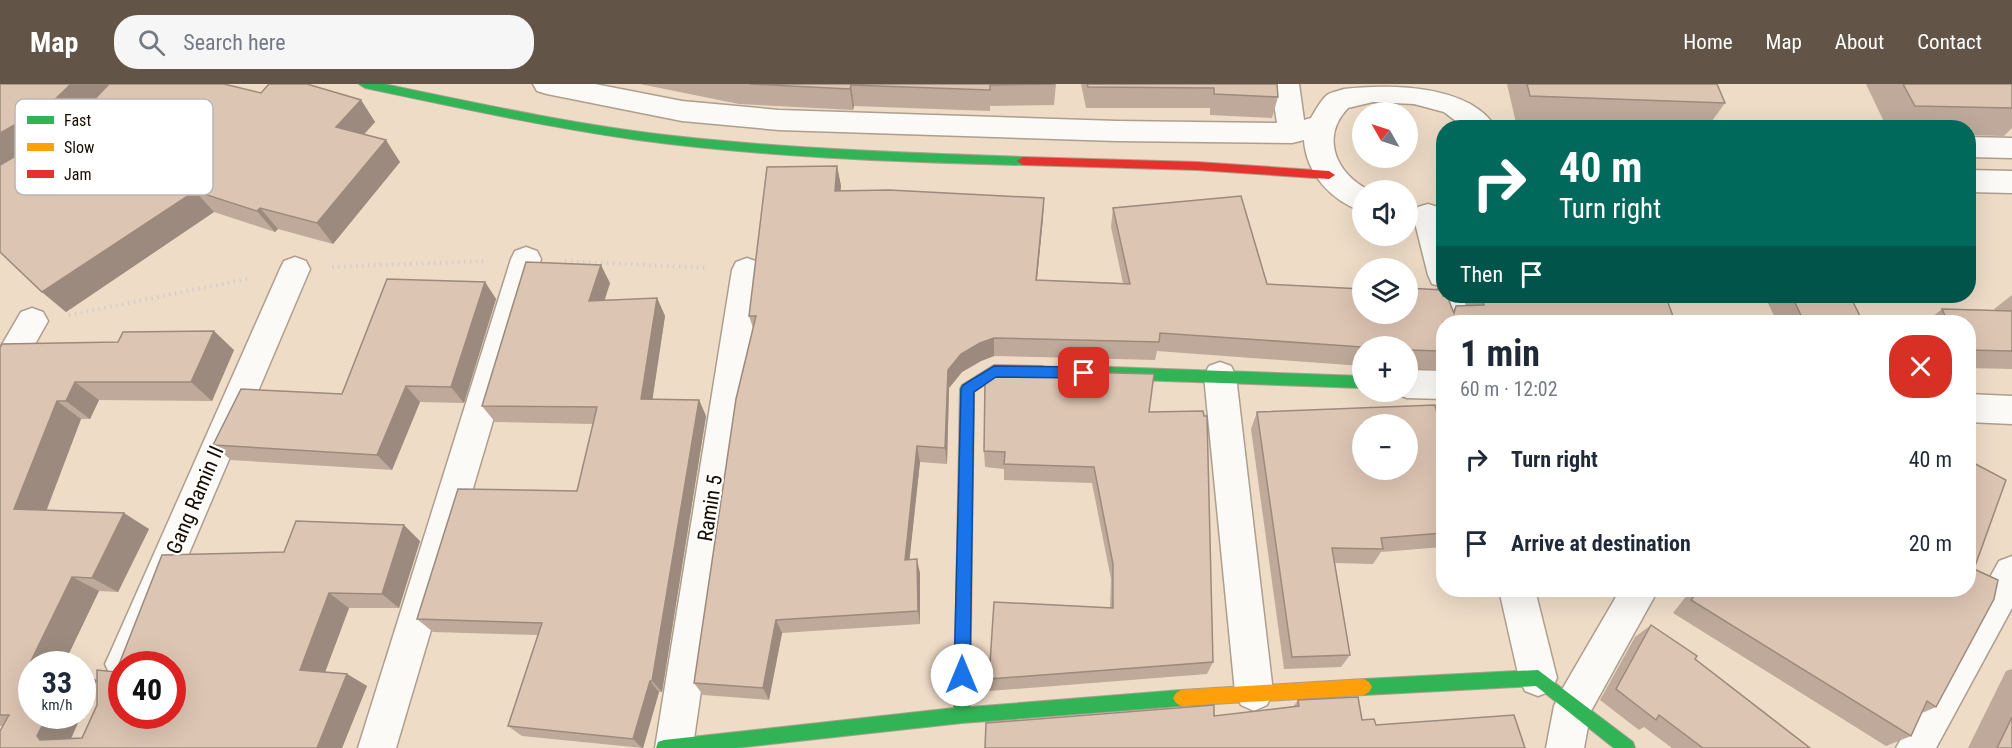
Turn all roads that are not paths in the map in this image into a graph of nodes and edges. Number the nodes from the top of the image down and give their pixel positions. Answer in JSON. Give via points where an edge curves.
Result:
{"nodes":[{"id":1,"x":365,"y":84,"type":"edge"},
{"id":2,"x":547,"y":84,"type":"edge"},
{"id":3,"x":1285,"y":84,"type":"edge"},
{"id":4,"x":631,"y":92,"type":"edge"},
{"id":5,"x":1473,"y":120,"type":"edge"},
{"id":6,"x":1319,"y":126,"type":"junction"},
{"id":7,"x":1292,"y":133,"type":"junction"},
{"id":8,"x":1976,"y":147,"type":"edge"},
{"id":9,"x":2012,"y":148,"type":"edge"},
{"id":10,"x":1329,"y":175,"type":"junction"},
{"id":11,"x":1976,"y":181,"type":"edge"},
{"id":12,"x":2012,"y":182,"type":"edge"},
{"id":13,"x":1352,"y":195,"type":"edge"},
{"id":14,"x":1426,"y":215,"type":"edge"},
{"id":15,"x":1436,"y":250,"type":"edge"},
{"id":16,"x":526,"y":259,"type":"road end"},
{"id":17,"x":295,"y":269,"type":"road end"},
{"id":18,"x":747,"y":270,"type":"road end"},
{"id":19,"x":0,"y":324,"type":"edge"},
{"id":20,"x":1053,"y":372,"type":"edge"},
{"id":21,"x":1089,"y":373,"type":"edge"},
{"id":22,"x":1220,"y":376,"type":"junction"},
{"id":23,"x":0,"y":377,"type":"edge"},
{"id":24,"x":1352,"y":382,"type":"edge"},
{"id":25,"x":1418,"y":384,"type":"edge"},
{"id":26,"x":1436,"y":385,"type":"edge"},
{"id":27,"x":1976,"y":408,"type":"edge"},
{"id":28,"x":2012,"y":410,"type":"edge"},
{"id":29,"x":2012,"y":573,"type":"edge"},
{"id":30,"x":1519,"y":597,"type":"edge"},
{"id":31,"x":1636,"y":597,"type":"edge"},
{"id":32,"x":130,"y":651,"type":"edge"},
{"id":33,"x":1538,"y":678,"type":"junction"},
{"id":34,"x":1254,"y":692,"type":"junction"},
{"id":35,"x":1573,"y":706,"type":"junction"},
{"id":36,"x":962,"y":715,"type":"junction"},
{"id":37,"x":669,"y":747,"type":"edge"},
{"id":38,"x":377,"y":748,"type":"edge"},
{"id":39,"x":1565,"y":748,"type":"edge"},
{"id":40,"x":1627,"y":748,"type":"edge"},
{"id":41,"x":1915,"y":748,"type":"edge"}],
"edges":[{"from":1,"to":10,"type":"street","via":[[557,123],[674,140],[884,157],[1185,165]]},
{"from":2,"to":4,"type":"street"},
{"from":3,"to":7,"type":"street"},
{"from":4,"to":7,"type":"street","via":[[682,111],[779,120]]},
{"from":5,"to":6,"type":"street","via":[[1455,104],[1420,90],[1390,87],[1363,91],[1338,101]]},
{"from":6,"to":7,"type":"street"},
{"from":6,"to":10,"type":"street","via":[[1317,147]]},
{"from":8,"to":9,"type":"street"},
{"from":10,"to":13,"type":"street"},
{"from":11,"to":12,"type":"street"},
{"from":14,"to":15,"type":"street"},
{"from":16,"to":38,"type":"street"},
{"from":17,"to":32,"type":"street","name":"Gang Ramin II"},
{"from":18,"to":37,"type":"street","name":"Ramin 5"},
{"from":19,"to":23,"type":"street","via":[[32,321]]},
{"from":20,"to":36,"type":"street","via":[[994,371],[968,389]]},
{"from":21,"to":22,"type":"street"},
{"from":22,"to":24,"type":"street"},
{"from":22,"to":34,"type":"street"},
{"from":25,"to":26,"type":"street"},
{"from":27,"to":28,"type":"street"},
{"from":29,"to":41,"type":"street"},
{"from":30,"to":33,"type":"street"},
{"from":31,"to":35,"type":"street"},
{"from":33,"to":34,"type":"street"},
{"from":33,"to":35,"type":"street"},
{"from":34,"to":36,"type":"street"},
{"from":35,"to":39,"type":"street"},
{"from":35,"to":40,"type":"street"},
{"from":36,"to":37,"type":"street"}]}
